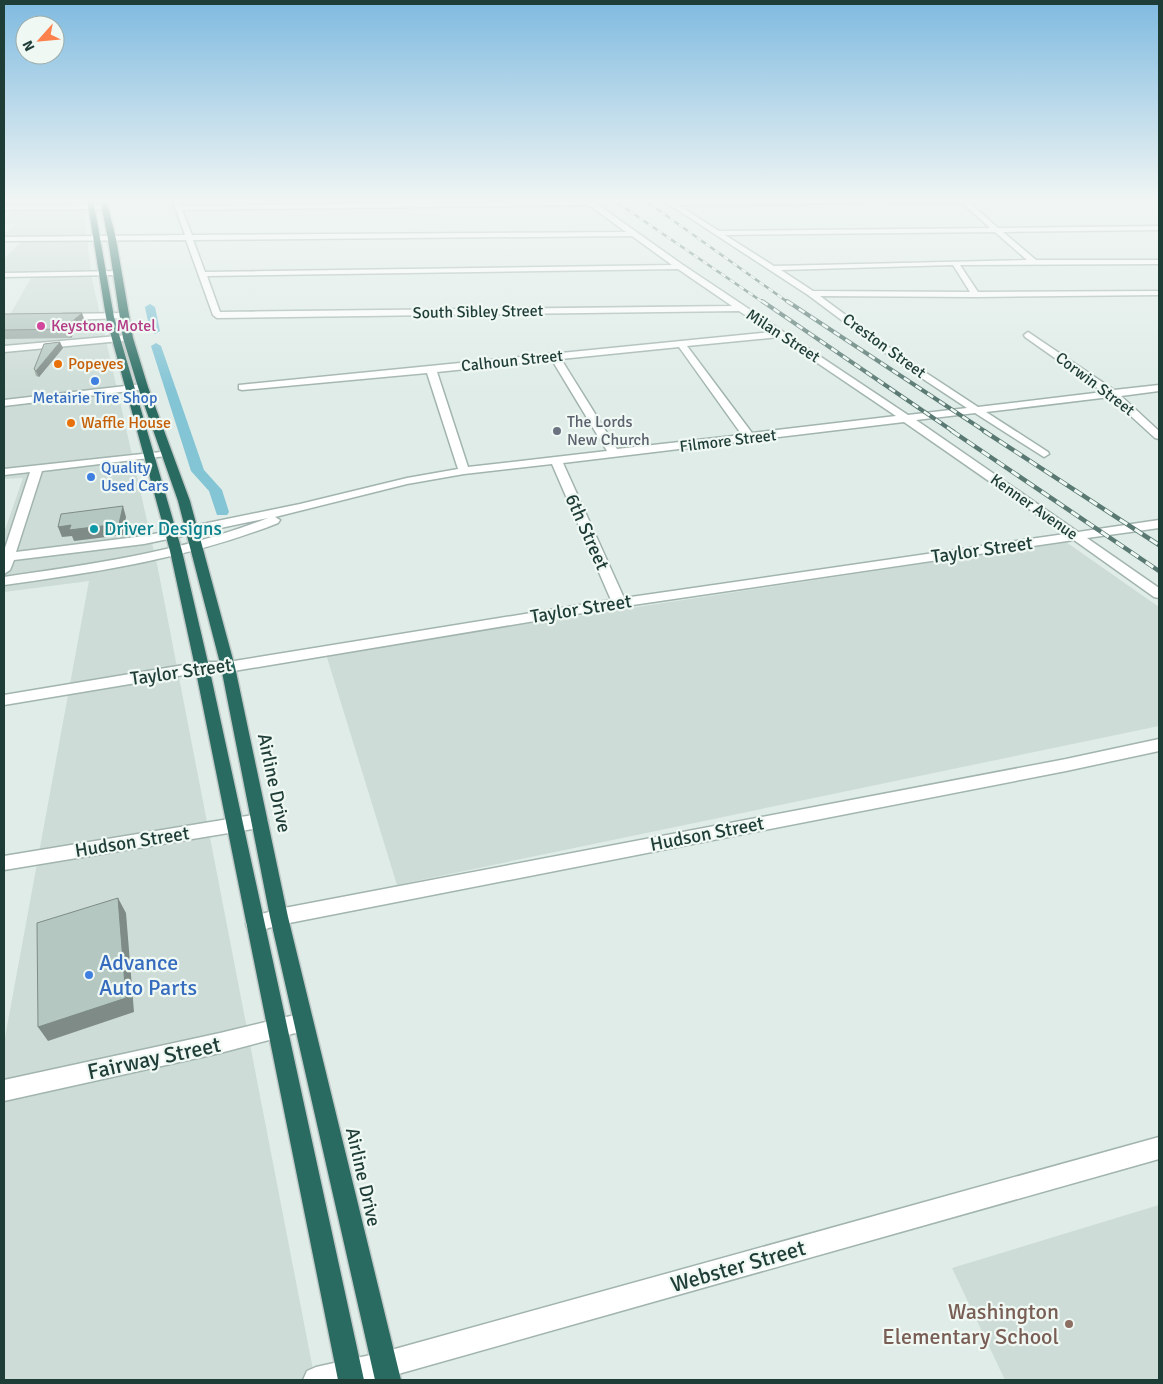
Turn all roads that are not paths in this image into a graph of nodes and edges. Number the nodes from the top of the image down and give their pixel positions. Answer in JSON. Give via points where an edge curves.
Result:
{"nodes":[{"id":1,"x":954,"y":263,"type":"edge"},
{"id":2,"x":102,"y":264,"type":"edge"},
{"id":3,"x":116,"y":264,"type":"edge"},
{"id":4,"x":199,"y":264,"type":"edge"},
{"id":5,"x":675,"y":264,"type":"edge"},
{"id":6,"x":766,"y":264,"type":"edge"},
{"id":7,"x":933,"y":264,"type":"edge"},
{"id":8,"x":680,"y":267,"type":"junction"},
{"id":9,"x":773,"y":268,"type":"junction"},
{"id":10,"x":117,"y":273,"type":"junction"},
{"id":11,"x":104,"y":274,"type":"junction"},
{"id":12,"x":203,"y":274,"type":"junction"},
{"id":13,"x":4,"y":275,"type":"edge"},
{"id":14,"x":811,"y":293,"type":"junction"},
{"id":15,"x":1159,"y":293,"type":"edge"},
{"id":16,"x":976,"y":295,"type":"junction"},
{"id":17,"x":740,"y":308,"type":"junction"},
{"id":18,"x":123,"y":316,"type":"junction"},
{"id":19,"x":57,"y":317,"type":"edge"},
{"id":20,"x":110,"y":317,"type":"junction"},
{"id":21,"x":782,"y":334,"type":"junction"},
{"id":22,"x":1028,"y":335,"type":"dead end"},
{"id":23,"x":128,"y":338,"type":"junction"},
{"id":24,"x":116,"y":339,"type":"junction"},
{"id":25,"x":681,"y":344,"type":"junction"},
{"id":26,"x":4,"y":349,"type":"edge"},
{"id":27,"x":555,"y":357,"type":"junction"},
{"id":28,"x":432,"y":370,"type":"junction"},
{"id":29,"x":143,"y":387,"type":"junction"},
{"id":30,"x":242,"y":387,"type":"dead end"},
{"id":31,"x":1159,"y":388,"type":"edge"},
{"id":32,"x":130,"y":390,"type":"junction"},
{"id":33,"x":1113,"y":394,"type":"junction"},
{"id":34,"x":4,"y":403,"type":"edge"},
{"id":35,"x":978,"y":411,"type":"junction"},
{"id":36,"x":909,"y":420,"type":"junction"},
{"id":37,"x":1159,"y":436,"type":"edge"},
{"id":38,"x":750,"y":438,"type":"junction"},
{"id":39,"x":166,"y":453,"type":"junction"},
{"id":40,"x":614,"y":454,"type":"junction"},
{"id":41,"x":1044,"y":454,"type":"dead end"},
{"id":42,"x":150,"y":456,"type":"junction"},
{"id":43,"x":556,"y":460,"type":"junction"},
{"id":44,"x":37,"y":469,"type":"junction"},
{"id":45,"x":4,"y":472,"type":"edge"},
{"id":46,"x":464,"y":472,"type":"junction"},
{"id":47,"x":1159,"y":524,"type":"edge"},
{"id":48,"x":1076,"y":536,"type":"junction"},
{"id":49,"x":195,"y":538,"type":"junction"},
{"id":50,"x":173,"y":543,"type":"junction"},
{"id":51,"x":6,"y":557,"type":"edge"},
{"id":52,"x":4,"y":570,"type":"edge"},
{"id":53,"x":4,"y":581,"type":"edge"},
{"id":54,"x":1159,"y":594,"type":"edge"},
{"id":55,"x":619,"y":603,"type":"junction"},
{"id":56,"x":228,"y":666,"type":"junction"},
{"id":57,"x":202,"y":667,"type":"junction"},
{"id":58,"x":4,"y":700,"type":"edge"},
{"id":59,"x":1159,"y":745,"type":"edge"},
{"id":60,"x":259,"y":820,"type":"junction"},
{"id":61,"x":235,"y":826,"type":"junction"},
{"id":62,"x":4,"y":863,"type":"edge"},
{"id":63,"x":279,"y":917,"type":"junction"},
{"id":64,"x":255,"y":924,"type":"junction"},
{"id":65,"x":303,"y":1022,"type":"junction"},
{"id":66,"x":278,"y":1028,"type":"junction"},
{"id":67,"x":4,"y":1090,"type":"edge"},
{"id":68,"x":1159,"y":1148,"type":"edge"},
{"id":69,"x":386,"y":1373,"type":"edge"},
{"id":70,"x":350,"y":1377,"type":"edge"},
{"id":71,"x":316,"y":1380,"type":"edge"}],
"edges":[{"from":1,"to":16,"type":"street"},
{"from":2,"to":11,"type":"highway"},
{"from":3,"to":10,"type":"highway","name":"Airline Drive"},
{"from":4,"to":12,"type":"street"},
{"from":5,"to":8,"type":"street","name":"Milan Street"},
{"from":6,"to":9,"type":"street","name":"Creston Street"},
{"from":7,"to":9,"type":"street"},
{"from":8,"to":12,"type":"street"},
{"from":8,"to":17,"type":"street","name":"Milan Street"},
{"from":9,"to":14,"type":"street","name":"Creston Street"},
{"from":10,"to":11,"type":"street"},
{"from":10,"to":18,"type":"highway","name":"Airline Drive"},
{"from":11,"to":13,"type":"street"},
{"from":11,"to":20,"type":"highway"},
{"from":12,"to":17,"type":"street","name":"South Sibley Street","via":[[217,314]]},
{"from":14,"to":16,"type":"street"},
{"from":14,"to":35,"type":"street","name":"Creston Street","via":[[902,361]]},
{"from":15,"to":16,"type":"street"},
{"from":17,"to":21,"type":"street","name":"Milan Street"},
{"from":18,"to":20,"type":"street"},
{"from":18,"to":23,"type":"highway","name":"Airline Drive"},
{"from":19,"to":20,"type":"street"},
{"from":20,"to":24,"type":"highway"},
{"from":21,"to":25,"type":"street","name":"Calhoun Street"},
{"from":21,"to":36,"type":"street","name":"Milan Street"},
{"from":22,"to":33,"type":"street","name":"Corwin Street"},
{"from":23,"to":24,"type":"street"},
{"from":23,"to":29,"type":"highway","name":"Airline Drive"},
{"from":24,"to":26,"type":"street"},
{"from":24,"to":32,"type":"highway"},
{"from":25,"to":27,"type":"street","name":"Calhoun Street"},
{"from":25,"to":38,"type":"street"},
{"from":27,"to":28,"type":"street","name":"Calhoun Street"},
{"from":27,"to":40,"type":"street"},
{"from":28,"to":30,"type":"street","name":"Calhoun Street"},
{"from":28,"to":46,"type":"street"},
{"from":29,"to":32,"type":"street"},
{"from":29,"to":39,"type":"highway","name":"Airline Drive"},
{"from":31,"to":33,"type":"street","name":"Filmore Street"},
{"from":32,"to":34,"type":"street"},
{"from":32,"to":42,"type":"highway"},
{"from":33,"to":35,"type":"street","name":"Filmore Street"},
{"from":33,"to":37,"type":"street","name":"Corwin Street"},
{"from":35,"to":36,"type":"street","name":"Filmore Street"},
{"from":35,"to":41,"type":"street","name":"Creston Street"},
{"from":36,"to":38,"type":"street","name":"Filmore Street"},
{"from":36,"to":48,"type":"street","name":"Kenner Avenue"},
{"from":38,"to":40,"type":"street","name":"Filmore Street"},
{"from":39,"to":42,"type":"street"},
{"from":39,"to":49,"type":"highway","name":"Airline Drive"},
{"from":40,"to":43,"type":"street","name":"Filmore Street"},
{"from":42,"to":44,"type":"street"},
{"from":42,"to":50,"type":"highway"},
{"from":43,"to":46,"type":"street","name":"Filmore Street"},
{"from":43,"to":55,"type":"street","name":"6th Street"},
{"from":44,"to":45,"type":"street"},
{"from":44,"to":51,"type":"street"},
{"from":46,"to":49,"type":"street","name":"Filmore Street","via":[[383,487],[300,508],[264,524]]},
{"from":47,"to":48,"type":"street","name":"Taylor Street"},
{"from":48,"to":54,"type":"street","name":"Kenner Avenue"},
{"from":48,"to":55,"type":"street","name":"Taylor Street"},
{"from":49,"to":50,"type":"street","name":"Filmore Street"},
{"from":49,"to":56,"type":"highway","name":"Airline Drive"},
{"from":50,"to":51,"type":"street","via":[[121,543]]},
{"from":50,"to":53,"type":"street","via":[[75,571]]},
{"from":50,"to":57,"type":"highway"},
{"from":51,"to":52,"type":"street"},
{"from":55,"to":56,"type":"street","name":"Taylor Street"},
{"from":56,"to":57,"type":"street","name":"Taylor Street"},
{"from":56,"to":60,"type":"highway","name":"Airline Drive"},
{"from":57,"to":58,"type":"street","name":"Taylor Street"},
{"from":57,"to":61,"type":"highway"},
{"from":59,"to":63,"type":"street","name":"Hudson Street"},
{"from":60,"to":61,"type":"street","name":"Hudson Street"},
{"from":60,"to":63,"type":"highway","name":"Airline Drive"},
{"from":61,"to":62,"type":"street","name":"Hudson Street"},
{"from":61,"to":64,"type":"highway"},
{"from":63,"to":64,"type":"street","name":"Hudson Street"},
{"from":63,"to":65,"type":"highway","name":"Airline Drive"},
{"from":64,"to":66,"type":"highway"},
{"from":65,"to":66,"type":"street","name":"Fairway Street"},
{"from":65,"to":69,"type":"highway","name":"Airline Drive"},
{"from":66,"to":67,"type":"street","name":"Fairway Street"},
{"from":66,"to":70,"type":"highway"},
{"from":68,"to":69,"type":"street","name":"Webster Street"},
{"from":69,"to":70,"type":"street","name":"Webster Street"},
{"from":70,"to":71,"type":"street","name":"Webster Street"}]}
